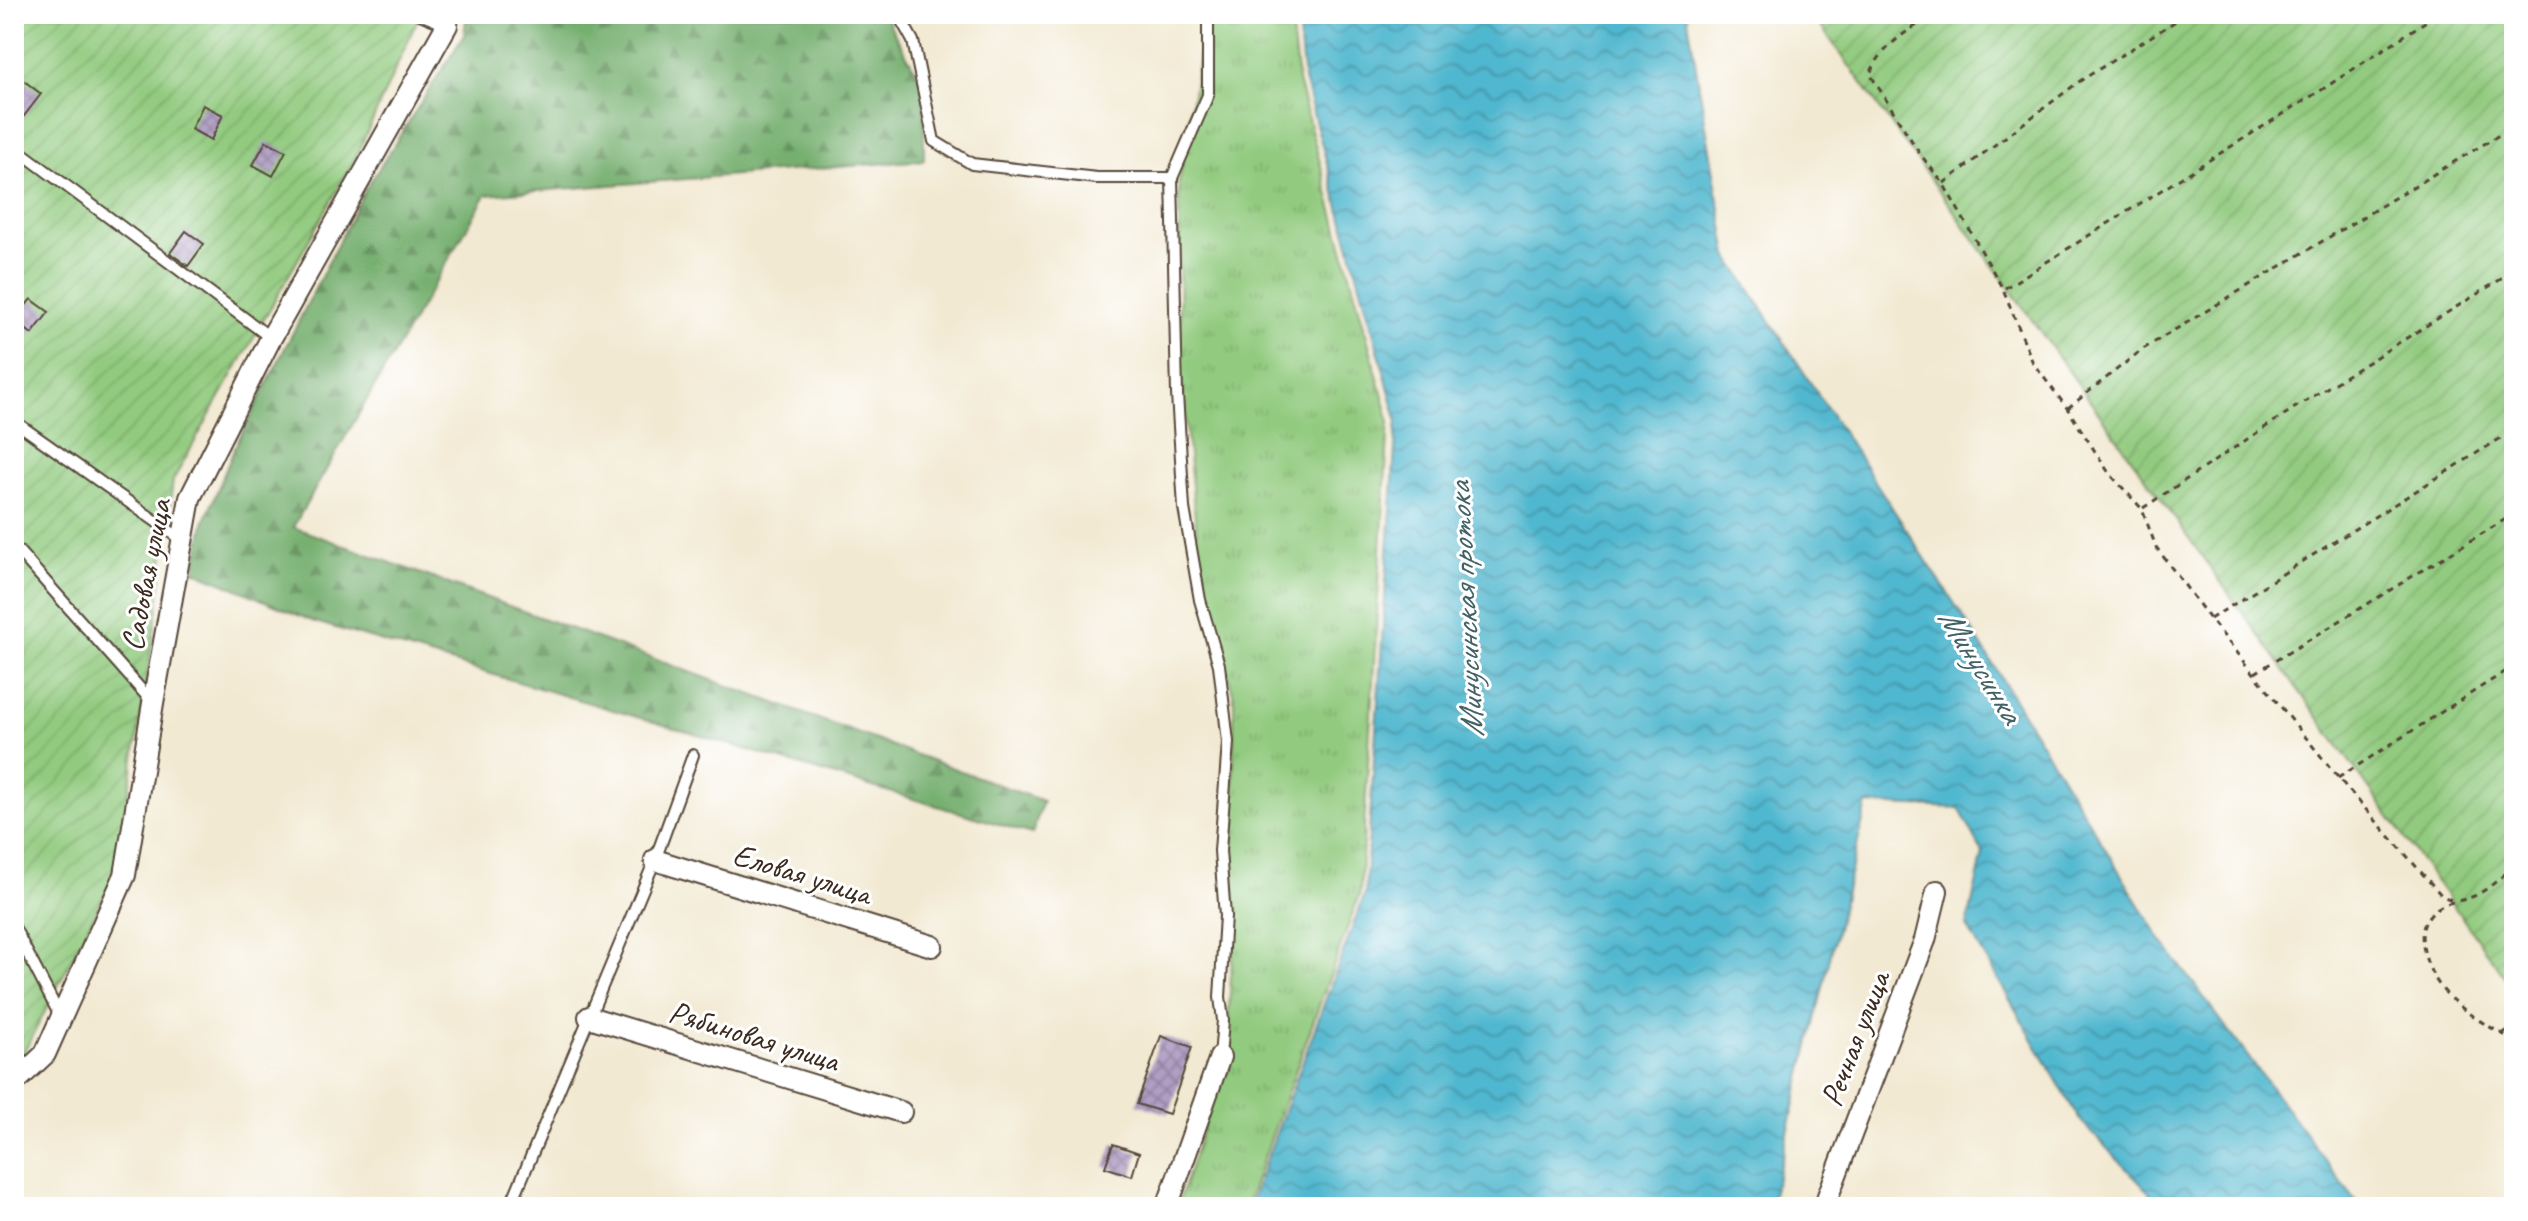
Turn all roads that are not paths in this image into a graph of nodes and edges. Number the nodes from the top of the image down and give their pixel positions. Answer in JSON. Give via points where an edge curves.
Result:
{"nodes":[{"id":1,"x":420,"y":14,"type":"edge"},
{"id":2,"x":898,"y":14,"type":"edge"},
{"id":3,"x":1208,"y":14,"type":"edge"},
{"id":4,"x":448,"y":20,"type":"edge"},
{"id":5,"x":14,"y":147,"type":"edge"},
{"id":6,"x":1172,"y":178,"type":"junction"},
{"id":7,"x":271,"y":338,"type":"junction"},
{"id":8,"x":14,"y":421,"type":"edge"},
{"id":9,"x":181,"y":539,"type":"junction"},
{"id":10,"x":14,"y":546,"type":"edge"},
{"id":11,"x":153,"y":703,"type":"junction"},
{"id":12,"x":693,"y":755,"type":"dead end"},
{"id":13,"x":655,"y":860,"type":"junction"},
{"id":14,"x":1937,"y":891,"type":"dead end"},
{"id":15,"x":14,"y":927,"type":"edge"},
{"id":16,"x":932,"y":946,"type":"dead end"},
{"id":17,"x":60,"y":1016,"type":"junction"},
{"id":18,"x":589,"y":1017,"type":"junction"},
{"id":19,"x":1220,"y":1057,"type":"joint"},
{"id":20,"x":14,"y":1083,"type":"edge"},
{"id":21,"x":901,"y":1112,"type":"dead end"},
{"id":22,"x":510,"y":1207,"type":"edge"},
{"id":23,"x":1167,"y":1207,"type":"edge"},
{"id":24,"x":1826,"y":1207,"type":"edge"}],
"edges":[{"from":1,"to":4,"type":"lane"},
{"from":2,"to":6,"type":"lane","via":[[913,41],[934,141],[972,164],[1097,178]]},
{"from":3,"to":6,"type":"lane","via":[[1208,95]]},
{"from":4,"to":7,"type":"street","name":"Садовая улица"},
{"from":5,"to":7,"type":"lane"},
{"from":6,"to":19,"type":"lane","via":[[1184,508],[1200,600],[1219,665],[1228,742],[1220,851],[1225,916]]},
{"from":7,"to":9,"type":"street","name":"Садовая улица","via":[[190,498]]},
{"from":8,"to":9,"type":"lane"},
{"from":9,"to":11,"type":"street","name":"Садовая улица"},
{"from":10,"to":11,"type":"lane"},
{"from":11,"to":17,"type":"street","name":"Садовая улица","via":[[125,875]]},
{"from":12,"to":13,"type":"lane"},
{"from":13,"to":16,"type":"street","name":"Еловая улица"},
{"from":13,"to":18,"type":"lane"},
{"from":14,"to":24,"type":"street","name":"Речная улица","via":[[1925,940]]},
{"from":15,"to":17,"type":"lane"},
{"from":17,"to":20,"type":"street","name":"Садовая улица","via":[[45,1054]]},
{"from":18,"to":21,"type":"street","name":"Рябиновая улица"},
{"from":18,"to":22,"type":"lane"},
{"from":19,"to":23,"type":"street"}]}
